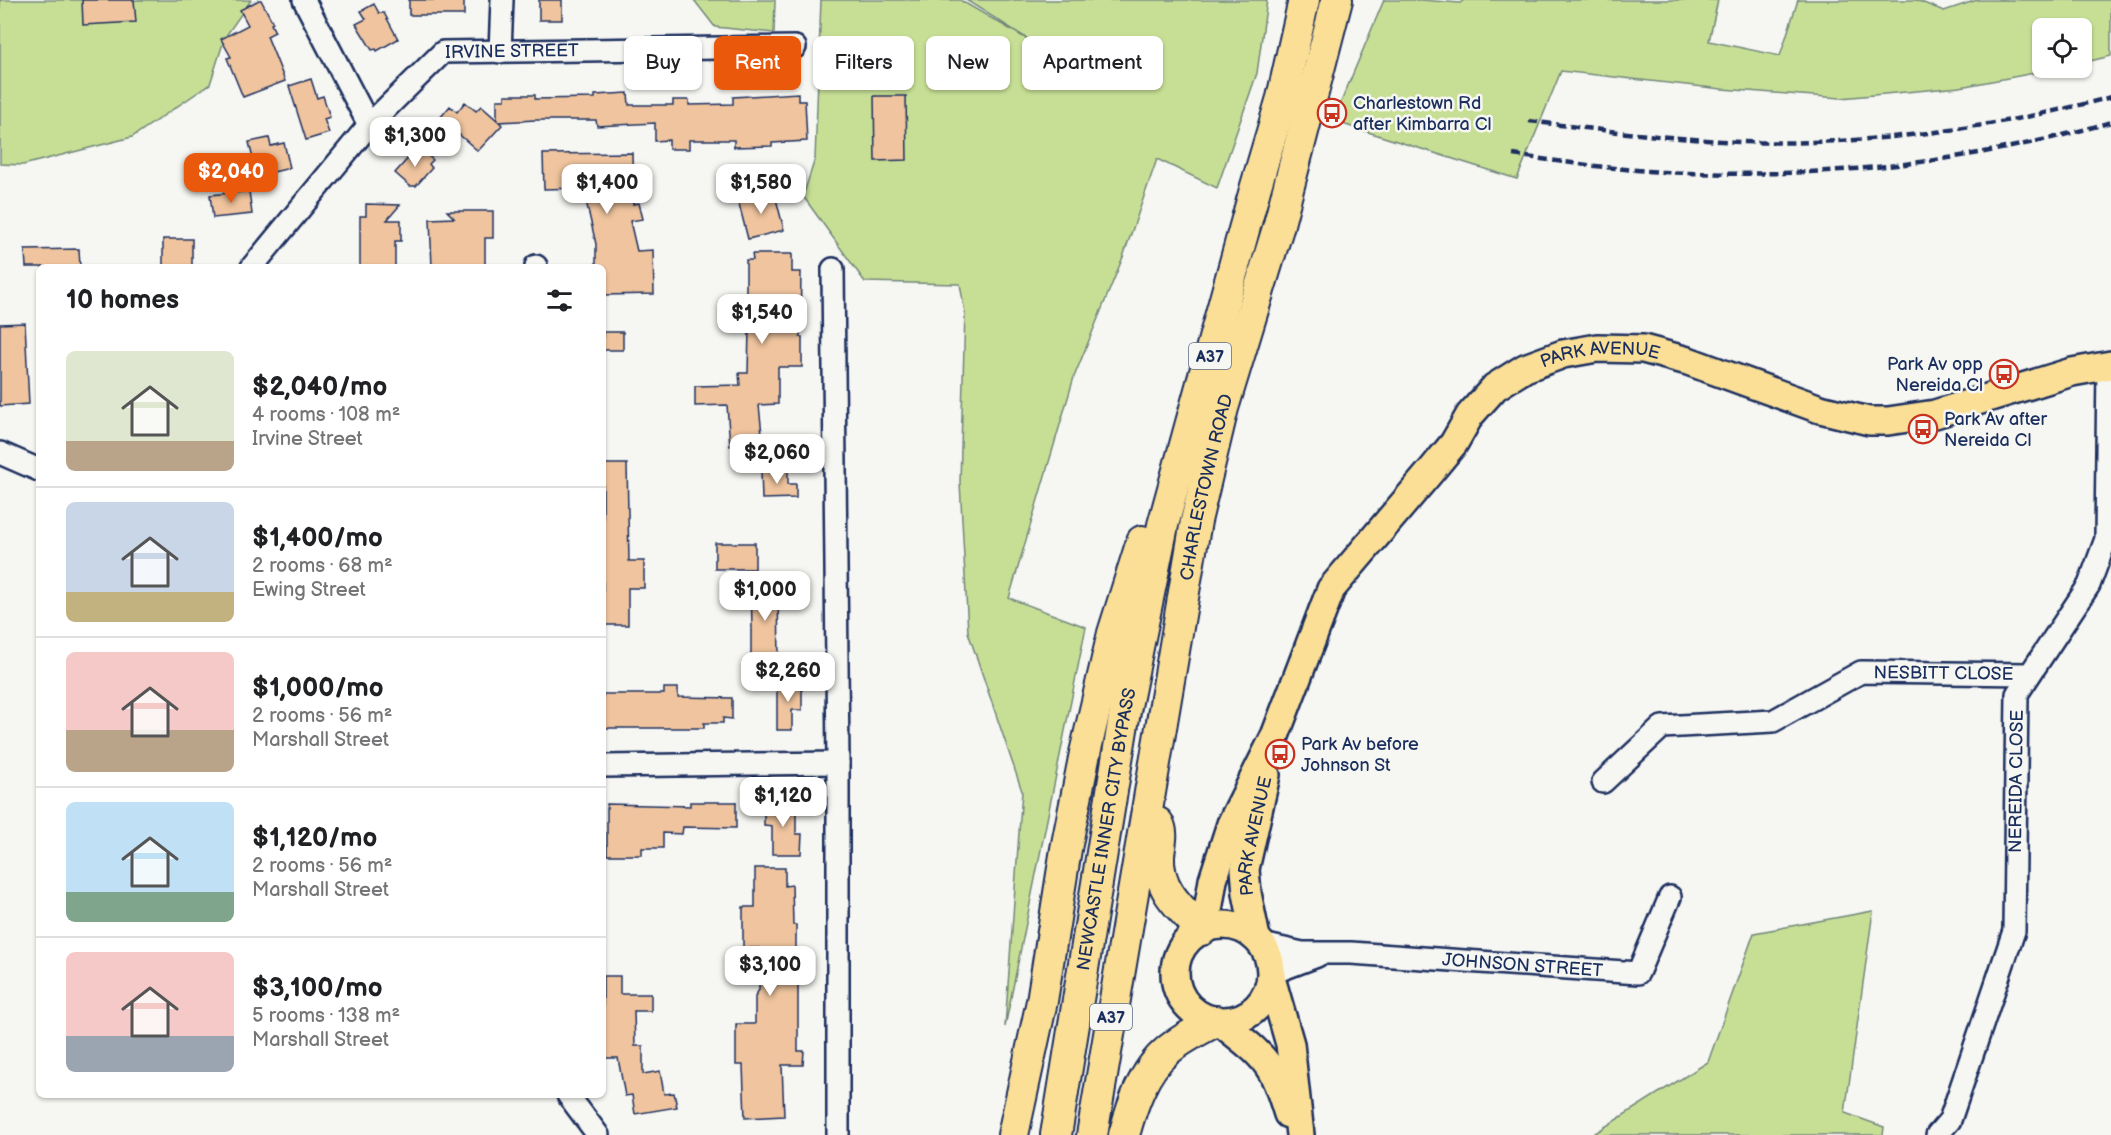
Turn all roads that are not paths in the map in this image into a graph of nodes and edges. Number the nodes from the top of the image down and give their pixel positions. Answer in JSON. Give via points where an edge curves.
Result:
{"nodes":[{"id":1,"x":304,"y":0,"type":"edge"},
{"id":2,"x":502,"y":0,"type":"edge"},
{"id":3,"x":1304,"y":0,"type":"edge"},
{"id":4,"x":1338,"y":0,"type":"edge"},
{"id":5,"x":714,"y":48,"type":"edge"},
{"id":6,"x":500,"y":52,"type":"junction"},
{"id":7,"x":369,"y":125,"type":"junction"},
{"id":8,"x":254,"y":264,"type":"edge"},
{"id":9,"x":833,"y":269,"type":"dead end"},
{"id":10,"x":2109,"y":365,"type":"edge"},
{"id":11,"x":0,"y":453,"type":"edge"},
{"id":12,"x":36,"y":469,"type":"edge"},
{"id":13,"x":1163,"y":525,"type":"junction"},
{"id":14,"x":2029,"y":674,"type":"junction"},
{"id":15,"x":1275,"y":736,"type":"junction"},
{"id":16,"x":838,"y":763,"type":"junction"},
{"id":17,"x":606,"y":766,"type":"edge"},
{"id":18,"x":1603,"y":782,"type":"dead end"},
{"id":19,"x":1148,"y":805,"type":"junction"},
{"id":20,"x":1670,"y":897,"type":"dead end"},
{"id":21,"x":1204,"y":929,"type":"junction"},
{"id":22,"x":1259,"y":941,"type":"junction"},
{"id":23,"x":1326,"y":954,"type":"junction"},
{"id":24,"x":1272,"y":976,"type":"junction"},
{"id":25,"x":1217,"y":1021,"type":"junction"},
{"id":26,"x":570,"y":1098,"type":"edge"},
{"id":27,"x":598,"y":1135,"type":"edge"},
{"id":28,"x":838,"y":1135,"type":"edge"},
{"id":29,"x":1013,"y":1135,"type":"edge"},
{"id":30,"x":1056,"y":1135,"type":"edge"},
{"id":31,"x":1092,"y":1135,"type":"edge"},
{"id":32,"x":1124,"y":1135,"type":"edge"},
{"id":33,"x":1294,"y":1135,"type":"edge"},
{"id":34,"x":1300,"y":1135,"type":"edge"},
{"id":35,"x":1937,"y":1135,"type":"edge"}],
"edges":[{"from":1,"to":7,"type":"street"},
{"from":2,"to":6,"type":"street"},
{"from":3,"to":13,"type":"highway","name":"CHARLESTOWN ROAD","number":"A37","via":[[1282,98]]},
{"from":4,"to":19,"type":"highway","name":"CHARLESTOWN ROAD","number":"A37","via":[[1284,206],[1223,408],[1196,521]]},
{"from":5,"to":6,"type":"street","name":"IRVINE STREET"},
{"from":6,"to":7,"type":"street","name":"IRVINE STREET","via":[[443,52]]},
{"from":7,"to":8,"type":"street","name":"IRVINE STREET"},
{"from":9,"to":16,"type":"street"},
{"from":10,"to":14,"type":"street","name":"NEREIDA CLOSE","via":[[2106,538],[2089,585]]},
{"from":10,"to":15,"type":"main road","name":"PARK AVENUE","via":[[2072,372],[1935,414],[1888,421],[1869,421],[1820,409],[1688,361],[1643,349],[1597,348],[1563,354],[1525,368],[1495,387],[1470,415],[1454,443],[1331,589]]},
{"from":11,"to":12,"type":"street"},
{"from":13,"to":29,"type":"highway","via":[[1143,538],[1113,633],[1085,753],[1042,1001]]},
{"from":13,"to":30,"type":"highway","name":"NEWCASTLE INNER CITY BYPASS","number":"A37","via":[[1125,711]]},
{"from":14,"to":18,"type":"street","name":"NESBITT CLOSE","via":[[1861,672],[1773,721],[1662,727]]},
{"from":14,"to":35,"type":"street","name":"NEREIDA CLOSE","via":[[2017,694],[2014,931],[1950,1120]]},
{"from":15,"to":21,"type":"main road","name":"PARK AVENUE","via":[[1234,818],[1215,873]]},
{"from":15,"to":22,"type":"main road","name":"PARK AVENUE","via":[[1245,869]]},
{"from":16,"to":17,"type":"street"},
{"from":16,"to":28,"type":"street"},
{"from":19,"to":21,"type":"highway","via":[[1162,830],[1159,867],[1164,886],[1177,906]]},
{"from":19,"to":31,"type":"highway","name":"NEWCASTLE INNER CITY BYPASS","number":"A37"},
{"from":20,"to":23,"type":"street","name":"JOHNSON STREET","via":[[1638,973]]},
{"from":21,"to":22,"type":"main road","via":[[1229,925],[1245,930]]},
{"from":21,"to":25,"type":"main road","via":[[1183,946],[1175,975],[1178,991],[1188,1005]]},
{"from":22,"to":23,"type":"street","name":"JOHNSON STREET","via":[[1302,953]]},
{"from":22,"to":24,"type":"main road","via":[[1268,956]]},
{"from":23,"to":24,"type":"street","name":"JOHNSON STREET"},
{"from":24,"to":25,"type":"main road","via":[[1266,993],[1254,1008],[1244,1016]]},
{"from":24,"to":34,"type":"main road","via":[[1292,1057]]},
{"from":25,"to":32,"type":"highway","via":[[1159,1058],[1139,1093]]},
{"from":25,"to":33,"type":"main road","via":[[1256,1052],[1271,1070]]},
{"from":26,"to":27,"type":"street"}]}
